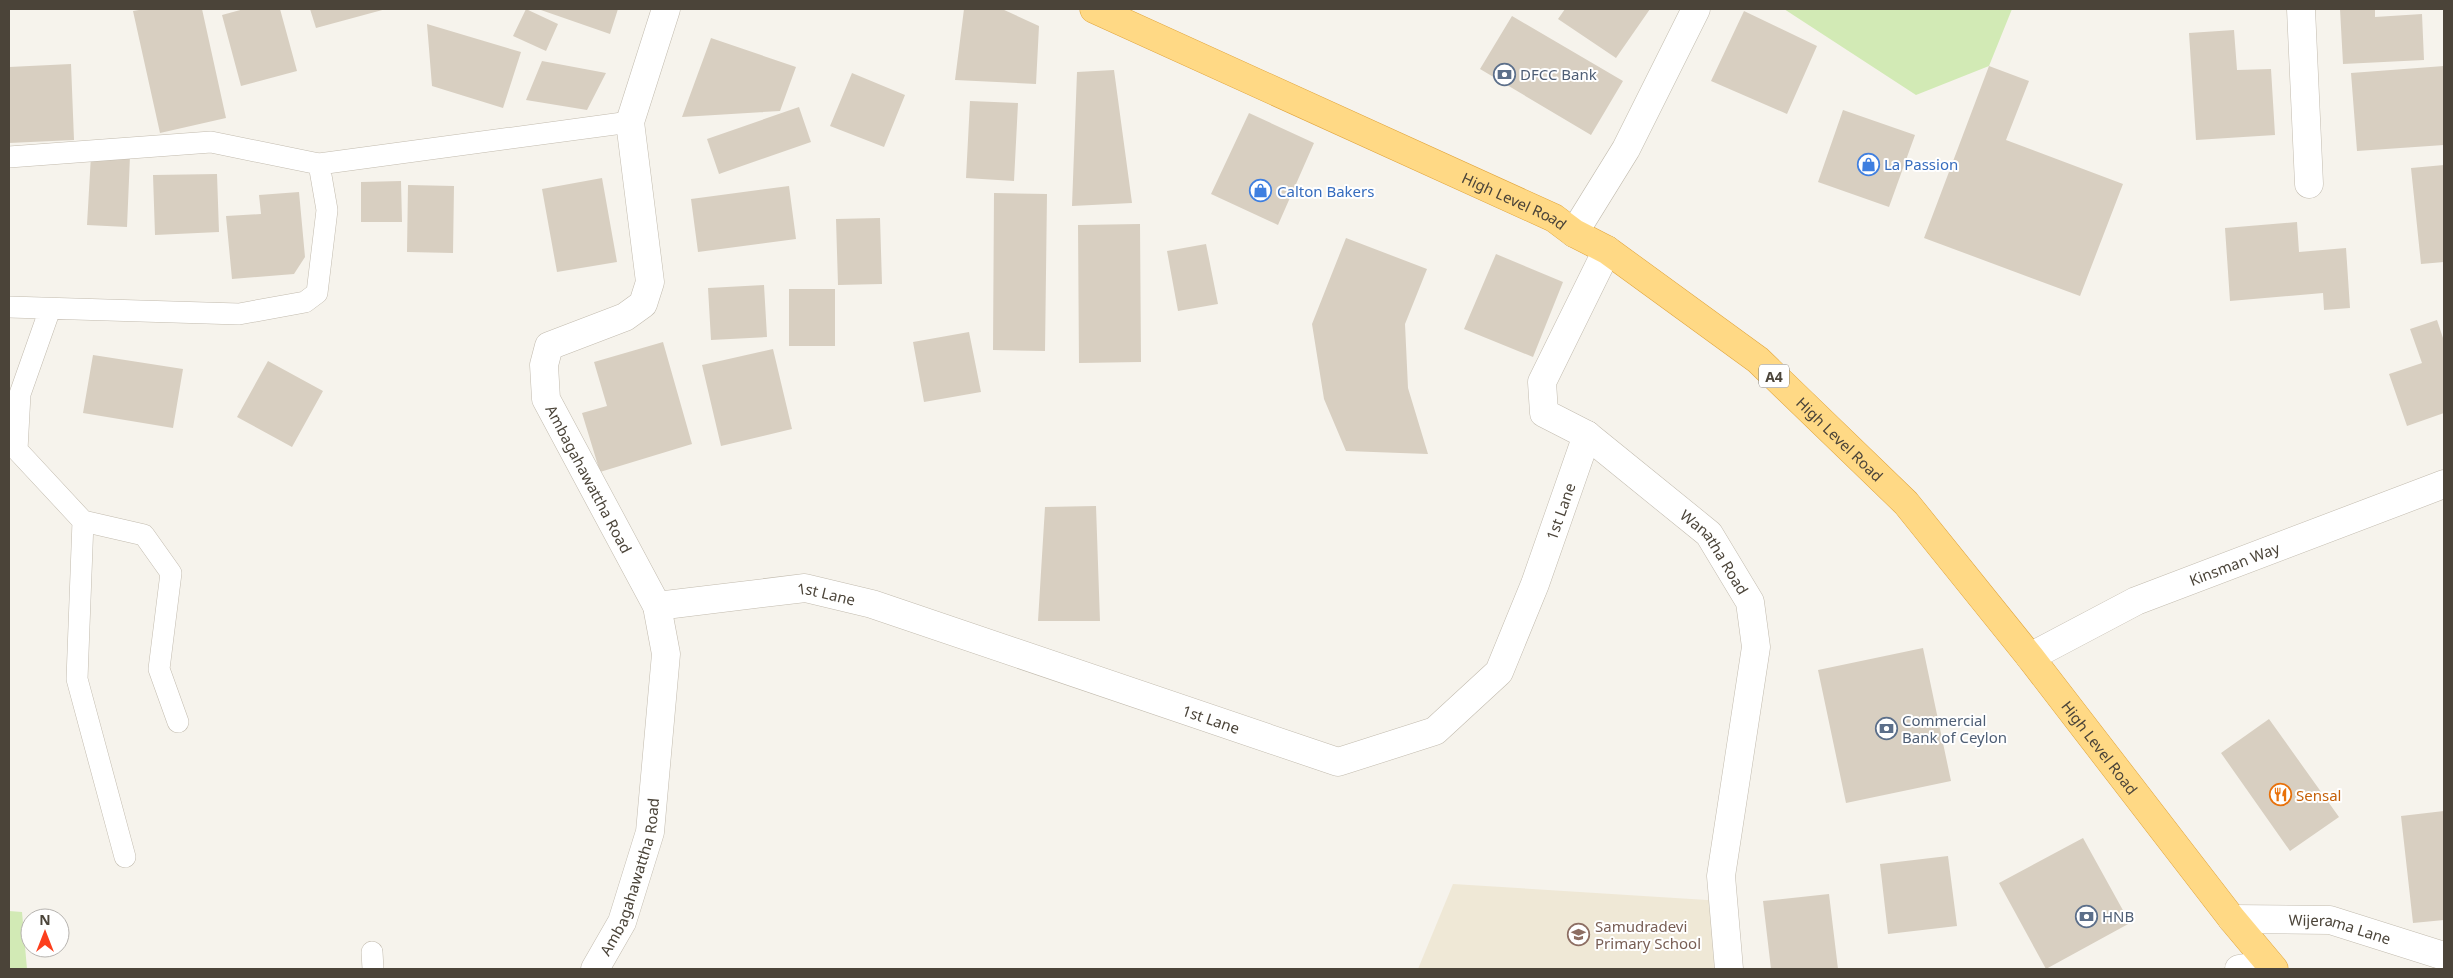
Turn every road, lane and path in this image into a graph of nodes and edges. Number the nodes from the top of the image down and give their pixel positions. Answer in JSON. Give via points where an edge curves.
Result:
{"nodes":[{"id":1,"x":666,"y":9,"type":"edge"},
{"id":2,"x":1094,"y":9,"type":"edge"},
{"id":3,"x":1696,"y":9,"type":"edge"},
{"id":4,"x":2301,"y":9,"type":"edge"},
{"id":5,"x":630,"y":122,"type":"junction"},
{"id":6,"x":9,"y":157,"type":"edge"},
{"id":7,"x":319,"y":164,"type":"junction"},
{"id":8,"x":2309,"y":184,"type":"dead end"},
{"id":9,"x":1574,"y":233,"type":"junction"},
{"id":10,"x":1607,"y":250,"type":"junction"},
{"id":11,"x":9,"y":307,"type":"edge"},
{"id":12,"x":50,"y":309,"type":"junction"},
{"id":13,"x":1587,"y":435,"type":"junction"},
{"id":14,"x":2444,"y":484,"type":"edge"},
{"id":15,"x":83,"y":521,"type":"junction"},
{"id":16,"x":656,"y":606,"type":"junction"},
{"id":17,"x":2030,"y":657,"type":"junction"},
{"id":18,"x":178,"y":722,"type":"dead end"},
{"id":19,"x":125,"y":857,"type":"dead end"},
{"id":20,"x":2232,"y":919,"type":"junction"},
{"id":21,"x":2444,"y":956,"type":"edge"},
{"id":22,"x":2272,"y":966,"type":"edge"},
{"id":23,"x":595,"y":969,"type":"edge"},
{"id":24,"x":1729,"y":969,"type":"edge"},
{"id":25,"x":2239,"y":969,"type":"edge"}],
"edges":[{"from":1,"to":5,"type":"street","name":"Ambagahawattha Road"},
{"from":2,"to":9,"type":"highway","name":"High Level Road","number":"A4","via":[[1554,218]]},
{"from":3,"to":9,"type":"street","via":[[1626,149]]},
{"from":4,"to":8,"type":"street"},
{"from":5,"to":7,"type":"lane"},
{"from":5,"to":16,"type":"street","name":"Ambagahawattha Road","via":[[650,282],[643,304],[625,317],[549,346],[544,365],[546,399]]},
{"from":6,"to":7,"type":"lane","via":[[211,142]]},
{"from":7,"to":12,"type":"lane","via":[[327,210],[318,292],[305,302],[239,314]]},
{"from":9,"to":10,"type":"highway","name":"High Level Road","number":"A4"},
{"from":10,"to":13,"type":"street","name":"Wanatha Road","via":[[1542,382],[1544,413]]},
{"from":10,"to":17,"type":"highway","name":"High Level Road","number":"A4","via":[[1758,360],[1906,503]]},
{"from":11,"to":12,"type":"lane"},
{"from":12,"to":15,"type":"lane","via":[[20,394],[18,450]]},
{"from":13,"to":16,"type":"street","name":"1st Lane","via":[[1535,584],[1499,672],[1435,731],[1338,762],[872,604],[805,588]]},
{"from":13,"to":24,"type":"street","name":"Wanatha Road","via":[[1709,534],[1750,602],[1756,647],[1721,876]]},
{"from":14,"to":17,"type":"street","name":"Kinsman Way","via":[[2136,601]]},
{"from":15,"to":18,"type":"lane","via":[[144,535],[170,573],[159,669]]},
{"from":15,"to":19,"type":"lane","via":[[77,679]]},
{"from":16,"to":23,"type":"street","name":"Ambagahawattha Road","via":[[666,654],[650,832],[622,922]]},
{"from":17,"to":20,"type":"highway","name":"High Level Road","number":"A4"},
{"from":20,"to":21,"type":"street","name":"Wijerama Lane","via":[[2330,920]]},
{"from":20,"to":22,"type":"highway","name":"High Level Road","number":"A4"},
{"from":22,"to":25,"type":"street"}]}
